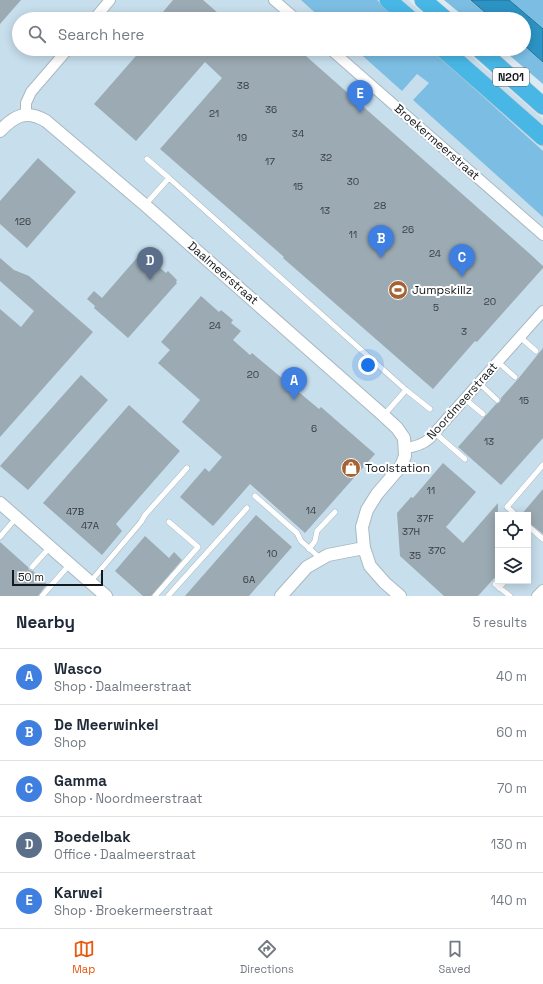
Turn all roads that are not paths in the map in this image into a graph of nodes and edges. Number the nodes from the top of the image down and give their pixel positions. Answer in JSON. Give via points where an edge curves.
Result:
{"nodes":[{"id":1,"x":110,"y":0,"type":"edge"},
{"id":2,"x":274,"y":0,"type":"edge"},
{"id":3,"x":388,"y":0,"type":"edge"},
{"id":4,"x":423,"y":0,"type":"edge"},
{"id":5,"x":100,"y":12,"type":"edge"},
{"id":6,"x":288,"y":12,"type":"edge"},
{"id":7,"x":402,"y":12,"type":"edge"},
{"id":8,"x":437,"y":12,"type":"edge"},
{"id":9,"x":62,"y":56,"type":"edge"},
{"id":10,"x":338,"y":56,"type":"edge"},
{"id":11,"x":451,"y":56,"type":"edge"},
{"id":12,"x":487,"y":56,"type":"edge"},
{"id":13,"x":543,"y":106,"type":"edge"},
{"id":14,"x":26,"y":114,"type":"junction"},
{"id":15,"x":0,"y":131,"type":"edge"},
{"id":16,"x":543,"y":137,"type":"edge"},
{"id":17,"x":147,"y":159,"type":"dead end"},
{"id":18,"x":169,"y":178,"type":"junction"},
{"id":19,"x":145,"y":205,"type":"junction"},
{"id":20,"x":543,"y":235,"type":"edge"},
{"id":21,"x":543,"y":311,"type":"edge"},
{"id":22,"x":520,"y":337,"type":"junction"},
{"id":23,"x":536,"y":351,"type":"dead end"},
{"id":24,"x":498,"y":362,"type":"junction"},
{"id":25,"x":515,"y":377,"type":"dead end"},
{"id":26,"x":479,"y":383,"type":"junction"},
{"id":27,"x":406,"y":390,"type":"junction"},
{"id":28,"x":465,"y":399,"type":"junction"},
{"id":29,"x":497,"y":400,"type":"dead end"},
{"id":30,"x":430,"y":410,"type":"dead end"},
{"id":31,"x":483,"y":414,"type":"dead end"},
{"id":32,"x":383,"y":415,"type":"junction"},
{"id":33,"x":435,"y":433,"type":"junction"},
{"id":34,"x":405,"y":448,"type":"junction"},
{"id":35,"x":465,"y":459,"type":"dead end"},
{"id":36,"x":543,"y":465,"type":"edge"},
{"id":37,"x":187,"y":468,"type":"dead end"},
{"id":38,"x":255,"y":496,"type":"dead end"},
{"id":39,"x":0,"y":503,"type":"edge"},
{"id":40,"x":246,"y":508,"type":"dead end"},
{"id":41,"x":335,"y":512,"type":"dead end"},
{"id":42,"x":513,"y":512,"type":"edge"},
{"id":43,"x":17,"y":518,"type":"junction"},
{"id":44,"x":169,"y":522,"type":"dead end"},
{"id":45,"x":531,"y":529,"type":"edge"},
{"id":46,"x":0,"y":537,"type":"edge"},
{"id":47,"x":543,"y":539,"type":"edge"},
{"id":48,"x":50,"y":546,"type":"junction"},
{"id":49,"x":309,"y":548,"type":"junction"},
{"id":50,"x":364,"y":548,"type":"junction"},
{"id":51,"x":321,"y":559,"type":"junction"},
{"id":52,"x":70,"y":564,"type":"junction"},
{"id":53,"x":32,"y":567,"type":"dead end"},
{"id":54,"x":90,"y":582,"type":"junction"},
{"id":55,"x":500,"y":584,"type":"edge"},
{"id":56,"x":543,"y":590,"type":"edge"},
{"id":57,"x":502,"y":594,"type":"edge"},
{"id":58,"x":42,"y":596,"type":"edge"},
{"id":59,"x":106,"y":596,"type":"edge"},
{"id":60,"x":155,"y":596,"type":"edge"},
{"id":61,"x":168,"y":596,"type":"edge"},
{"id":62,"x":282,"y":596,"type":"edge"},
{"id":63,"x":400,"y":596,"type":"edge"},
{"id":64,"x":510,"y":596,"type":"edge"},
{"id":65,"x":537,"y":596,"type":"edge"}],
"edges":[{"from":1,"to":5,"type":"street"},
{"from":2,"to":6,"type":"street"},
{"from":3,"to":7,"type":"highway"},
{"from":4,"to":8,"type":"highway"},
{"from":9,"to":14,"type":"street","via":[[31,92],[26,103]]},
{"from":10,"to":20,"type":"street","name":"Broekermeerstraat"},
{"from":11,"to":16,"type":"highway","number":"N201"},
{"from":12,"to":13,"type":"highway","number":"N201"},
{"from":14,"to":15,"type":"street","via":[[10,121]]},
{"from":14,"to":19,"type":"street","name":"Daalmeerstraat","via":[[38,116],[46,121]]},
{"from":17,"to":18,"type":"lane"},
{"from":18,"to":19,"type":"lane"},
{"from":18,"to":27,"type":"lane"},
{"from":19,"to":32,"type":"street","name":"Daalmeerstraat"},
{"from":21,"to":22,"type":"street","name":"Noordmeerstraat"},
{"from":22,"to":23,"type":"lane"},
{"from":22,"to":24,"type":"street","name":"Noordmeerstraat"},
{"from":24,"to":25,"type":"lane"},
{"from":24,"to":26,"type":"street","name":"Noordmeerstraat"},
{"from":26,"to":28,"type":"street","name":"Noordmeerstraat"},
{"from":26,"to":29,"type":"lane"},
{"from":27,"to":30,"type":"lane"},
{"from":27,"to":32,"type":"lane"},
{"from":28,"to":31,"type":"lane"},
{"from":28,"to":33,"type":"street","name":"Noordmeerstraat"},
{"from":32,"to":34,"type":"street","name":"Daalmeerstraat","via":[[404,438]]},
{"from":33,"to":34,"type":"street","name":"Noordmeerstraat","via":[[423,444]]},
{"from":33,"to":35,"type":"lane"},
{"from":34,"to":50,"type":"street","via":[[401,466],[367,510],[362,527]]},
{"from":36,"to":42,"type":"lane","via":[[507,507]]},
{"from":37,"to":54,"type":"lane"},
{"from":38,"to":49,"type":"lane","via":[[297,533]]},
{"from":39,"to":43,"type":"street"},
{"from":40,"to":61,"type":"lane"},
{"from":41,"to":49,"type":"lane","via":[[317,532],[315,541]]},
{"from":43,"to":46,"type":"lane"},
{"from":43,"to":48,"type":"street"},
{"from":44,"to":60,"type":"lane","via":[[198,546]]},
{"from":45,"to":47,"type":"lane"},
{"from":48,"to":52,"type":"street"},
{"from":48,"to":53,"type":"lane"},
{"from":49,"to":51,"type":"lane"},
{"from":50,"to":51,"type":"street","via":[[328,555]]},
{"from":50,"to":63,"type":"street","via":[[370,566]]},
{"from":51,"to":62,"type":"street","via":[[307,567]]},
{"from":52,"to":54,"type":"street"},
{"from":52,"to":58,"type":"lane"},
{"from":54,"to":59,"type":"street"},
{"from":55,"to":57,"type":"lane","via":[[497,586]]},
{"from":56,"to":65,"type":"street"},
{"from":57,"to":64,"type":"lane"}]}
